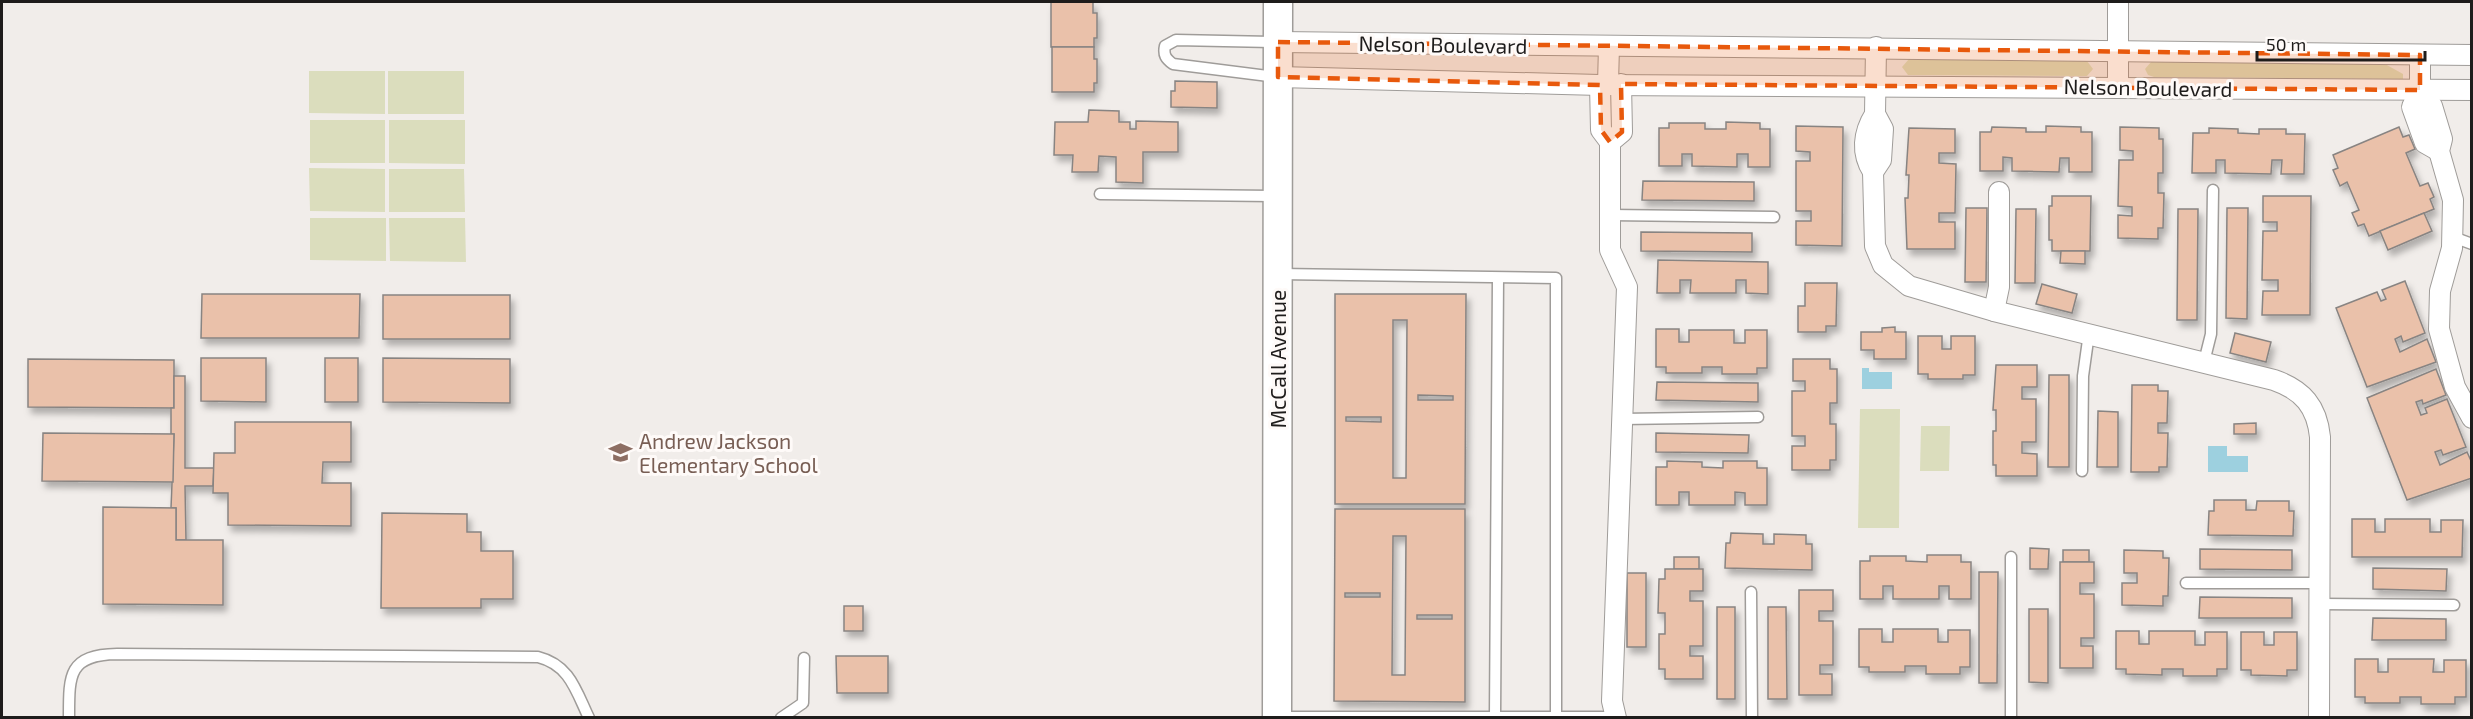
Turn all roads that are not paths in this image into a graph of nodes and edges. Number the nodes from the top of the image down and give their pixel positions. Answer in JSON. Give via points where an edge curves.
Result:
{"nodes":[{"id":1,"x":1278,"y":2,"type":"edge"},
{"id":2,"x":2118,"y":2,"type":"edge"},
{"id":3,"x":1278,"y":42,"type":"junction"},
{"id":4,"x":1609,"y":46,"type":"junction"},
{"id":5,"x":1876,"y":48,"type":"junction"},
{"id":6,"x":2118,"y":51,"type":"junction"},
{"id":7,"x":2420,"y":55,"type":"junction"},
{"id":8,"x":2472,"y":55,"type":"edge"},
{"id":9,"x":1278,"y":77,"type":"junction"},
{"id":10,"x":1610,"y":84,"type":"junction"},
{"id":11,"x":1875,"y":85,"type":"junction"},
{"id":12,"x":2118,"y":87,"type":"junction"},
{"id":13,"x":2420,"y":90,"type":"junction"},
{"id":14,"x":2472,"y":90,"type":"edge"},
{"id":15,"x":2213,"y":190,"type":"dead end"},
{"id":16,"x":1999,"y":192,"type":"dead end"},
{"id":17,"x":1100,"y":194,"type":"dead end"},
{"id":18,"x":1277,"y":196,"type":"junction"},
{"id":19,"x":1610,"y":215,"type":"junction"},
{"id":20,"x":1774,"y":217,"type":"dead end"},
{"id":21,"x":2462,"y":240,"type":"edge"},
{"id":22,"x":1277,"y":274,"type":"junction"},
{"id":23,"x":1498,"y":278,"type":"junction"},
{"id":24,"x":1994,"y":311,"type":"junction"},
{"id":25,"x":2089,"y":333,"type":"junction"},
{"id":26,"x":2204,"y":362,"type":"junction"},
{"id":27,"x":1758,"y":417,"type":"dead end"},
{"id":28,"x":1622,"y":418,"type":"junction"},
{"id":29,"x":2472,"y":418,"type":"edge"},
{"id":30,"x":2082,"y":471,"type":"dead end"},
{"id":31,"x":2011,"y":557,"type":"dead end"},
{"id":32,"x":2186,"y":583,"type":"dead end"},
{"id":33,"x":2320,"y":584,"type":"junction"},
{"id":34,"x":1751,"y":592,"type":"dead end"},
{"id":35,"x":2320,"y":604,"type":"junction"},
{"id":36,"x":2454,"y":605,"type":"dead end"},
{"id":37,"x":804,"y":658,"type":"dead end"},
{"id":38,"x":69,"y":717,"type":"edge"},
{"id":39,"x":589,"y":717,"type":"edge"},
{"id":40,"x":781,"y":717,"type":"edge"},
{"id":41,"x":1277,"y":717,"type":"edge"},
{"id":42,"x":1496,"y":717,"type":"edge"},
{"id":43,"x":1556,"y":717,"type":"edge"},
{"id":44,"x":1615,"y":717,"type":"edge"},
{"id":45,"x":1752,"y":717,"type":"edge"},
{"id":46,"x":2012,"y":717,"type":"edge"},
{"id":47,"x":2319,"y":717,"type":"edge"}],
"edges":[{"from":1,"to":3,"type":"main road","name":"McCall Avenue"},
{"from":2,"to":6,"type":"street"},
{"from":3,"to":4,"type":"street","name":"Nelson Boulevard"},
{"from":3,"to":9,"type":"main road","name":"McCall Avenue"},
{"from":3,"to":9,"type":"lane","via":[[1176,40],[1164,51],[1173,64]]},
{"from":4,"to":5,"type":"street","name":"Nelson Boulevard"},
{"from":4,"to":10,"type":"street"},
{"from":5,"to":6,"type":"street","name":"Nelson Boulevard"},
{"from":5,"to":11,"type":"street"},
{"from":6,"to":7,"type":"street","name":"Nelson Boulevard"},
{"from":6,"to":12,"type":"street"},
{"from":7,"to":8,"type":"street","name":"Nelson Boulevard"},
{"from":7,"to":13,"type":"street"},
{"from":9,"to":10,"type":"street","name":"Nelson Boulevard"},
{"from":9,"to":18,"type":"main road","name":"McCall Avenue"},
{"from":10,"to":11,"type":"street","name":"Nelson Boulevard"},
{"from":10,"to":19,"type":"street","via":[[1601,130],[1610,142]]},
{"from":11,"to":12,"type":"street","name":"Nelson Boulevard"},
{"from":11,"to":24,"type":"street","via":[[1875,114],[1866,129],[1865,159],[1873,172],[1874,237],[1883,265],[1909,286]]},
{"from":12,"to":13,"type":"street","name":"Nelson Boulevard"},
{"from":13,"to":14,"type":"street","name":"Nelson Boulevard"},
{"from":13,"to":21,"type":"street","via":[[2412,107],[2425,143],[2439,151]]},
{"from":15,"to":26,"type":"lane","via":[[2211,334]]},
{"from":16,"to":24,"type":"street","via":[[1999,287]]},
{"from":17,"to":18,"type":"lane"},
{"from":18,"to":22,"type":"main road","name":"McCall Avenue"},
{"from":19,"to":20,"type":"lane"},
{"from":19,"to":28,"type":"street","via":[[1610,250],[1627,287]]},
{"from":21,"to":29,"type":"street","via":[[2451,253],[2439,291],[2439,328],[2455,387]]},
{"from":22,"to":23,"type":"lane"},
{"from":22,"to":41,"type":"main road","name":"McCall Avenue"},
{"from":23,"to":42,"type":"lane"},
{"from":23,"to":43,"type":"lane","via":[[1556,278]]},
{"from":24,"to":25,"type":"street"},
{"from":25,"to":26,"type":"street"},
{"from":25,"to":30,"type":"lane","via":[[2083,376]]},
{"from":26,"to":33,"type":"street","via":[[2290,386],[2301,393],[2315,413],[2320,437]]},
{"from":27,"to":28,"type":"lane"},
{"from":28,"to":44,"type":"street","via":[[1612,701]]},
{"from":31,"to":46,"type":"lane"},
{"from":32,"to":33,"type":"lane"},
{"from":33,"to":35,"type":"street"},
{"from":34,"to":45,"type":"lane"},
{"from":35,"to":36,"type":"lane"},
{"from":35,"to":47,"type":"street"},
{"from":37,"to":40,"type":"lane","via":[[803,703]]},
{"from":38,"to":39,"type":"lane","via":[[69,684],[80,662],[96,655],[159,654],[538,657],[560,666],[570,677]]},
{"from":41,"to":42,"type":"lane"},
{"from":42,"to":43,"type":"lane"},
{"from":43,"to":44,"type":"lane"}]}
